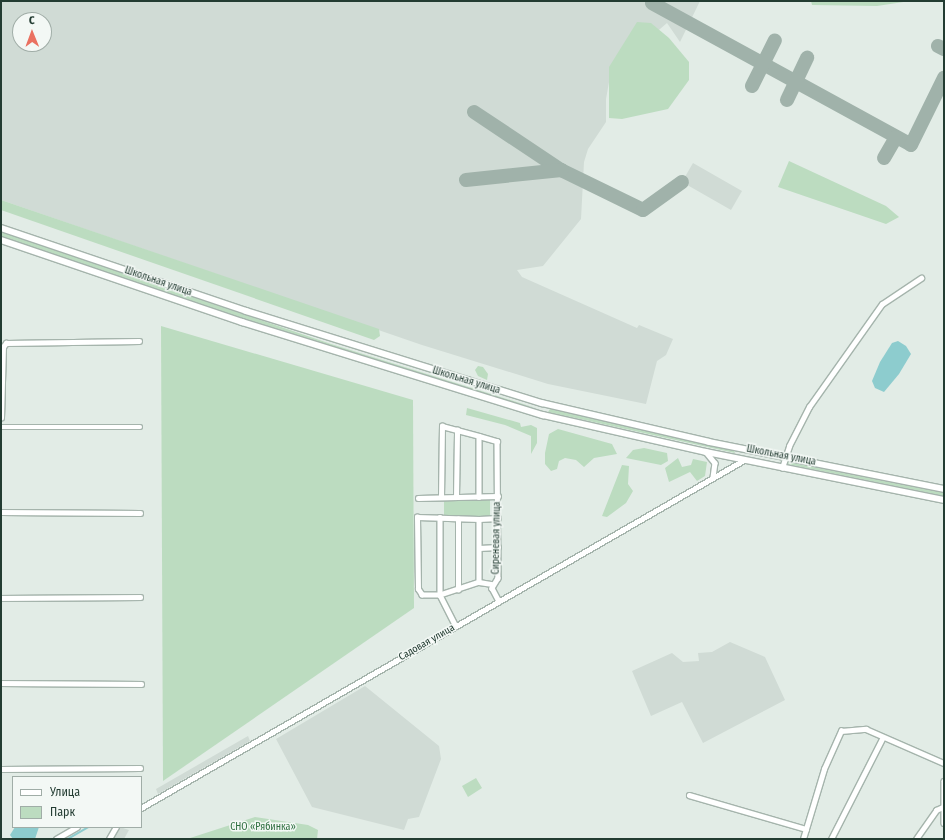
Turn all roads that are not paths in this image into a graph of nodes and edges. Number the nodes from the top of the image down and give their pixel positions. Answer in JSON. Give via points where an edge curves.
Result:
{"nodes":[{"id":1,"x":1,"y":228,"type":"edge"},
{"id":2,"x":1,"y":240,"type":"edge"},
{"id":3,"x":921,"y":278,"type":"dead end"},
{"id":4,"x":139,"y":341,"type":"dead end"},
{"id":5,"x":546,"y":404,"type":"junction"},
{"id":6,"x":543,"y":415,"type":"junction"},
{"id":7,"x":1,"y":418,"type":"edge"},
{"id":8,"x":1,"y":427,"type":"edge"},
{"id":9,"x":140,"y":427,"type":"dead end"},
{"id":10,"x":456,"y":430,"type":"junction"},
{"id":11,"x":479,"y":436,"type":"junction"},
{"id":12,"x":746,"y":449,"type":"junction"},
{"id":13,"x":706,"y":452,"type":"junction"},
{"id":14,"x":784,"y":457,"type":"junction"},
{"id":15,"x":744,"y":460,"type":"junction"},
{"id":16,"x":782,"y":468,"type":"junction"},
{"id":17,"x":712,"y":478,"type":"junction"},
{"id":18,"x":944,"y":489,"type":"edge"},
{"id":19,"x":498,"y":496,"type":"junction"},
{"id":20,"x":441,"y":497,"type":"junction"},
{"id":21,"x":456,"y":497,"type":"junction"},
{"id":22,"x":479,"y":497,"type":"junction"},
{"id":23,"x":418,"y":498,"type":"dead end"},
{"id":24,"x":944,"y":500,"type":"edge"},
{"id":25,"x":1,"y":512,"type":"edge"},
{"id":26,"x":140,"y":513,"type":"dead end"},
{"id":27,"x":440,"y":517,"type":"junction"},
{"id":28,"x":498,"y":518,"type":"junction"},
{"id":29,"x":458,"y":519,"type":"junction"},
{"id":30,"x":479,"y":519,"type":"junction"},
{"id":31,"x":498,"y":547,"type":"junction"},
{"id":32,"x":479,"y":548,"type":"junction"},
{"id":33,"x":479,"y":582,"type":"junction"},
{"id":34,"x":492,"y":584,"type":"junction"},
{"id":35,"x":458,"y":590,"type":"junction"},
{"id":36,"x":440,"y":595,"type":"junction"},
{"id":37,"x":140,"y":597,"type":"dead end"},
{"id":38,"x":1,"y":598,"type":"edge"},
{"id":39,"x":499,"y":601,"type":"junction"},
{"id":40,"x":456,"y":626,"type":"junction"},
{"id":41,"x":1,"y":683,"type":"edge"},
{"id":42,"x":141,"y":684,"type":"dead end"},
{"id":43,"x":883,"y":737,"type":"junction"},
{"id":44,"x":944,"y":763,"type":"edge"},
{"id":45,"x":140,"y":768,"type":"dead end"},
{"id":46,"x":1,"y":769,"type":"edge"},
{"id":47,"x":944,"y":781,"type":"edge"},
{"id":48,"x":689,"y":795,"type":"dead end"},
{"id":49,"x":142,"y":807,"type":"edge"},
{"id":50,"x":943,"y":807,"type":"junction"},
{"id":51,"x":944,"y":823,"type":"edge"},
{"id":52,"x":75,"y":828,"type":"edge"},
{"id":53,"x":115,"y":828,"type":"edge"},
{"id":54,"x":806,"y":829,"type":"junction"},
{"id":55,"x":56,"y":839,"type":"edge"},
{"id":56,"x":109,"y":839,"type":"edge"},
{"id":57,"x":803,"y":839,"type":"edge"},
{"id":58,"x":831,"y":839,"type":"edge"},
{"id":59,"x":916,"y":839,"type":"edge"}],
"edges":[{"from":1,"to":5,"type":"main road","name":"Школьная улица","via":[[246,311]]},
{"from":2,"to":6,"type":"main road","name":"Школьная улица","via":[[257,327]]},
{"from":3,"to":14,"type":"street","name":"Школьная улица","via":[[882,304],[809,408]]},
{"from":4,"to":7,"type":"street","via":[[6,343],[3,347]]},
{"from":5,"to":6,"type":"main road"},
{"from":5,"to":12,"type":"main road","name":"Школьная улица"},
{"from":6,"to":13,"type":"main road","name":"Школьная улица"},
{"from":8,"to":9,"type":"street"},
{"from":10,"to":11,"type":"street"},
{"from":10,"to":20,"type":"street","via":[[442,426]]},
{"from":10,"to":21,"type":"street"},
{"from":11,"to":19,"type":"street","name":"Сиреневая улица","via":[[497,441]]},
{"from":11,"to":22,"type":"street","name":"Сиреневая улица"},
{"from":12,"to":14,"type":"main road","name":"Школьная улица"},
{"from":12,"to":15,"type":"main road"},
{"from":13,"to":15,"type":"main road","name":"Школьная улица"},
{"from":13,"to":17,"type":"street","via":[[715,463]]},
{"from":14,"to":16,"type":"street","name":"Школьная улица"},
{"from":14,"to":18,"type":"main road","name":"Школьная улица"},
{"from":15,"to":16,"type":"main road","name":"Школьная улица"},
{"from":15,"to":17,"type":"street","name":"Садовая улица"},
{"from":16,"to":24,"type":"main road","name":"Школьная улица"},
{"from":17,"to":39,"type":"street","name":"Садовая улица"},
{"from":19,"to":22,"type":"street","name":"Сиреневая улица"},
{"from":19,"to":28,"type":"street","name":"Сиреневая улица"},
{"from":20,"to":21,"type":"street","name":"Сиреневая улица"},
{"from":20,"to":23,"type":"street","name":"Сиреневая улица"},
{"from":21,"to":22,"type":"street","name":"Сиреневая улица"},
{"from":25,"to":26,"type":"street"},
{"from":27,"to":29,"type":"street","name":"Сиреневая улица"},
{"from":27,"to":36,"type":"street"},
{"from":27,"to":36,"type":"street","name":"Сиреневая улица","via":[[417,517],[418,589],[422,595]]},
{"from":28,"to":30,"type":"street"},
{"from":28,"to":31,"type":"street","name":"Сиреневая улица"},
{"from":29,"to":30,"type":"street","name":"Сиреневая улица"},
{"from":29,"to":35,"type":"street"},
{"from":30,"to":32,"type":"street","name":"Сиреневая улица"},
{"from":31,"to":32,"type":"street"},
{"from":31,"to":34,"type":"street","name":"Сиреневая улица","via":[[498,578]]},
{"from":32,"to":33,"type":"street","name":"Сиреневая улица"},
{"from":33,"to":34,"type":"street"},
{"from":33,"to":35,"type":"street","name":"Сиреневая улица"},
{"from":34,"to":39,"type":"street","name":"Сиреневая улица"},
{"from":35,"to":36,"type":"street","name":"Сиреневая улица"},
{"from":36,"to":40,"type":"street"},
{"from":37,"to":38,"type":"street"},
{"from":39,"to":40,"type":"street","name":"Садовая улица"},
{"from":40,"to":49,"type":"street","name":"Садовая улица"},
{"from":41,"to":42,"type":"street"},
{"from":43,"to":44,"type":"street"},
{"from":43,"to":54,"type":"street","via":[[866,729],[841,731],[824,769]]},
{"from":43,"to":58,"type":"street"},
{"from":45,"to":46,"type":"street"},
{"from":47,"to":50,"type":"street"},
{"from":48,"to":54,"type":"street"},
{"from":50,"to":51,"type":"street"},
{"from":50,"to":59,"type":"street","via":[[936,810]]},
{"from":52,"to":55,"type":"street"},
{"from":53,"to":56,"type":"street"},
{"from":54,"to":57,"type":"street"}]}
